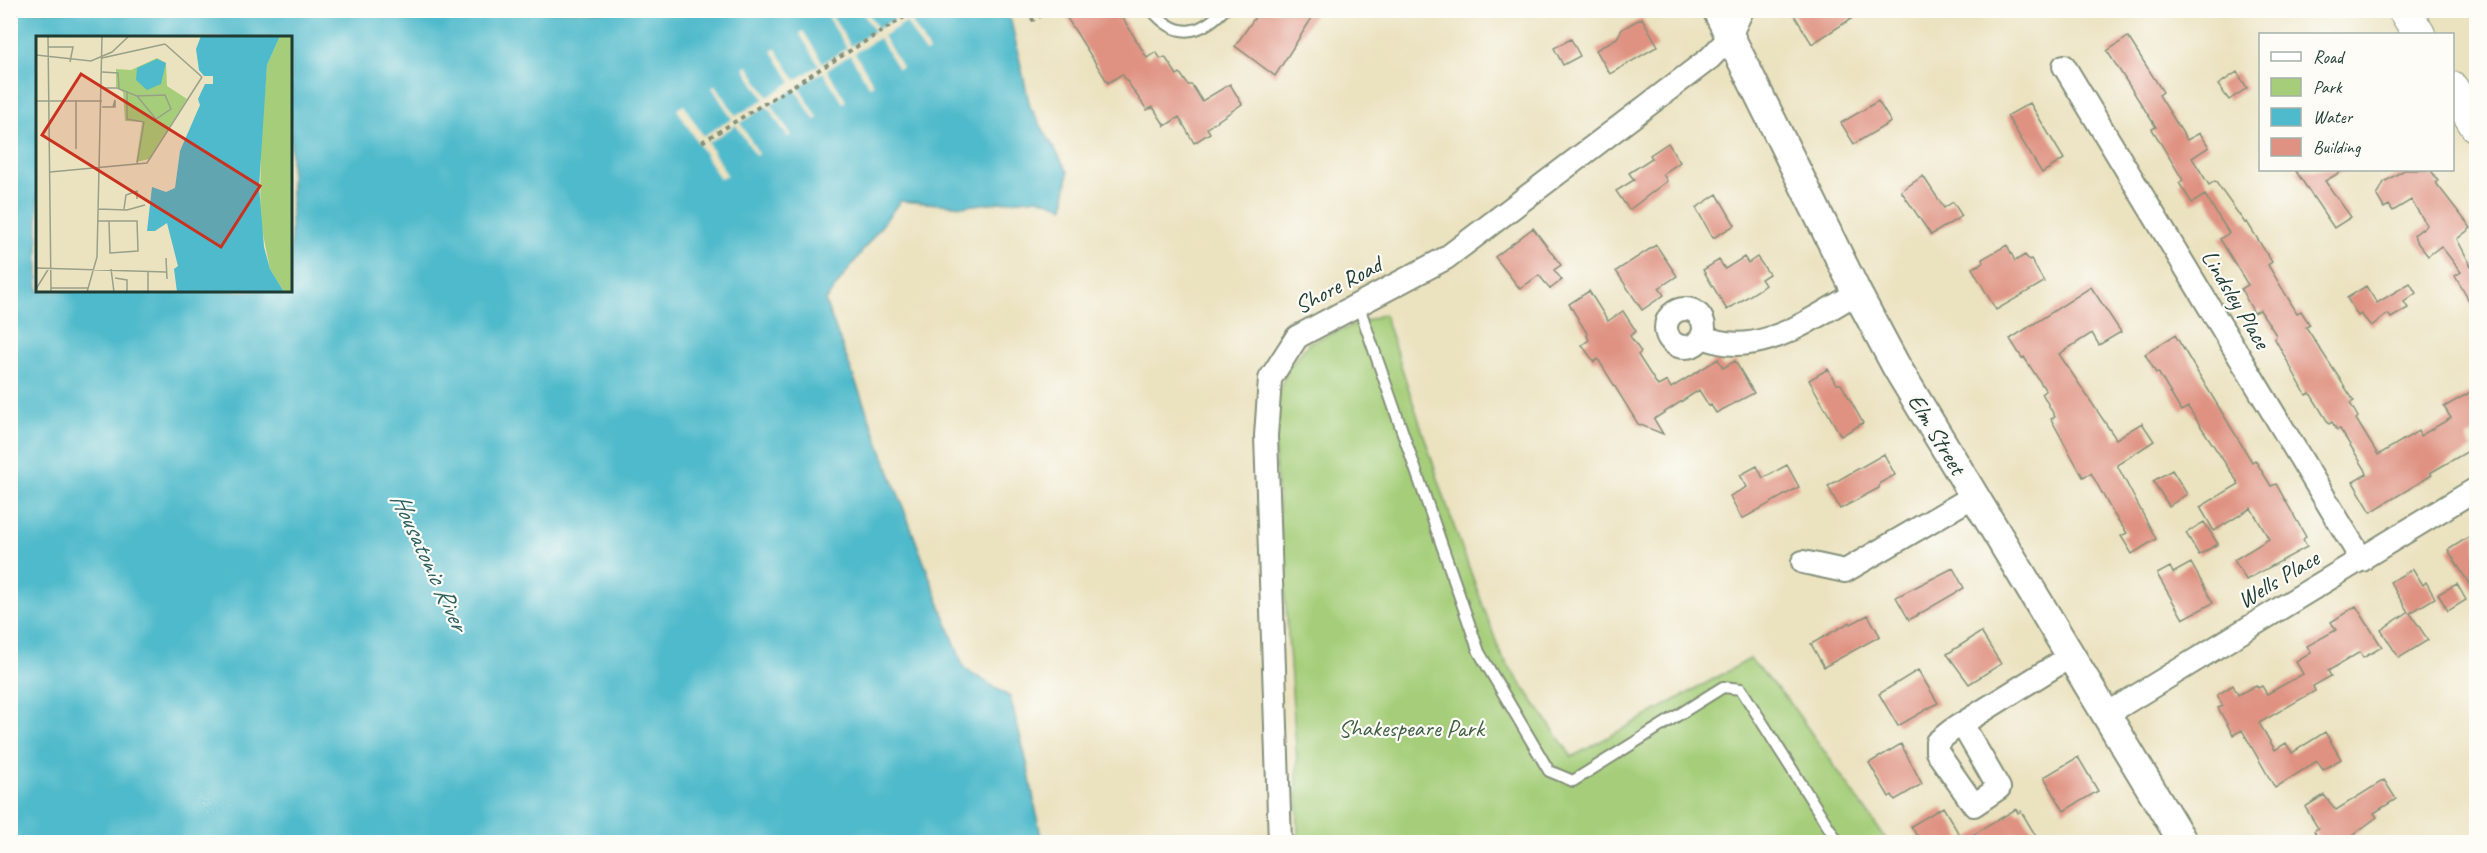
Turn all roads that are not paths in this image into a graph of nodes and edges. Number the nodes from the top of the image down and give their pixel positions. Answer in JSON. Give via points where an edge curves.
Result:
{"nodes":[{"id":1,"x":1152,"y":10,"type":"edge"},
{"id":2,"x":1224,"y":10,"type":"edge"},
{"id":3,"x":1717,"y":10,"type":"edge"},
{"id":4,"x":1742,"y":10,"type":"edge"},
{"id":5,"x":2404,"y":10,"type":"edge"},
{"id":6,"x":2418,"y":33,"type":"edge"},
{"id":7,"x":1729,"y":38,"type":"junction"},
{"id":8,"x":2064,"y":66,"type":"dead end"},
{"id":9,"x":2454,"y":91,"type":"edge"},
{"id":10,"x":2476,"y":126,"type":"edge"},
{"id":11,"x":1857,"y":293,"type":"junction"},
{"id":12,"x":1358,"y":304,"type":"junction"},
{"id":13,"x":1702,"y":336,"type":"dead end"},
{"id":14,"x":2476,"y":489,"type":"edge"},
{"id":15,"x":1974,"y":496,"type":"junction"},
{"id":16,"x":2362,"y":560,"type":"junction"},
{"id":17,"x":1803,"y":562,"type":"dead end"},
{"id":18,"x":2072,"y":656,"type":"junction"},
{"id":19,"x":2107,"y":714,"type":"junction"},
{"id":20,"x":1962,"y":724,"type":"dead end"},
{"id":21,"x":1280,"y":843,"type":"edge"},
{"id":22,"x":1838,"y":843,"type":"edge"},
{"id":23,"x":2183,"y":843,"type":"edge"}],
"edges":[{"from":1,"to":2,"type":"lane","via":[[1172,28],[1187,31],[1209,25]]},
{"from":3,"to":7,"type":"street","name":"Elm Street"},
{"from":4,"to":7,"type":"street","name":"Shore Road"},
{"from":5,"to":6,"type":"main road"},
{"from":7,"to":11,"type":"street","name":"Elm Street"},
{"from":7,"to":12,"type":"street","name":"Shore Road","via":[[1710,58],[1446,258]]},
{"from":8,"to":16,"type":"street","name":"Lindsley Place"},
{"from":9,"to":10,"type":"main road"},
{"from":11,"to":13,"type":"street","via":[[1798,326],[1747,344],[1724,344]]},
{"from":11,"to":15,"type":"street","name":"Elm Street"},
{"from":12,"to":21,"type":"street","name":"Shore Road","via":[[1297,338],[1270,379],[1266,436]]},
{"from":12,"to":22,"type":"lane","via":[[1479,652],[1549,771],[1573,781],[1723,687],[1741,689]]},
{"from":14,"to":16,"type":"street","name":"Wells Place"},
{"from":15,"to":17,"type":"street","via":[[1845,571]]},
{"from":15,"to":18,"type":"street","name":"Elm Street"},
{"from":16,"to":19,"type":"street","name":"Wells Place"},
{"from":18,"to":19,"type":"street","name":"Elm Street"},
{"from":18,"to":20,"type":"street"},
{"from":19,"to":23,"type":"street","name":"Elm Street"}]}
